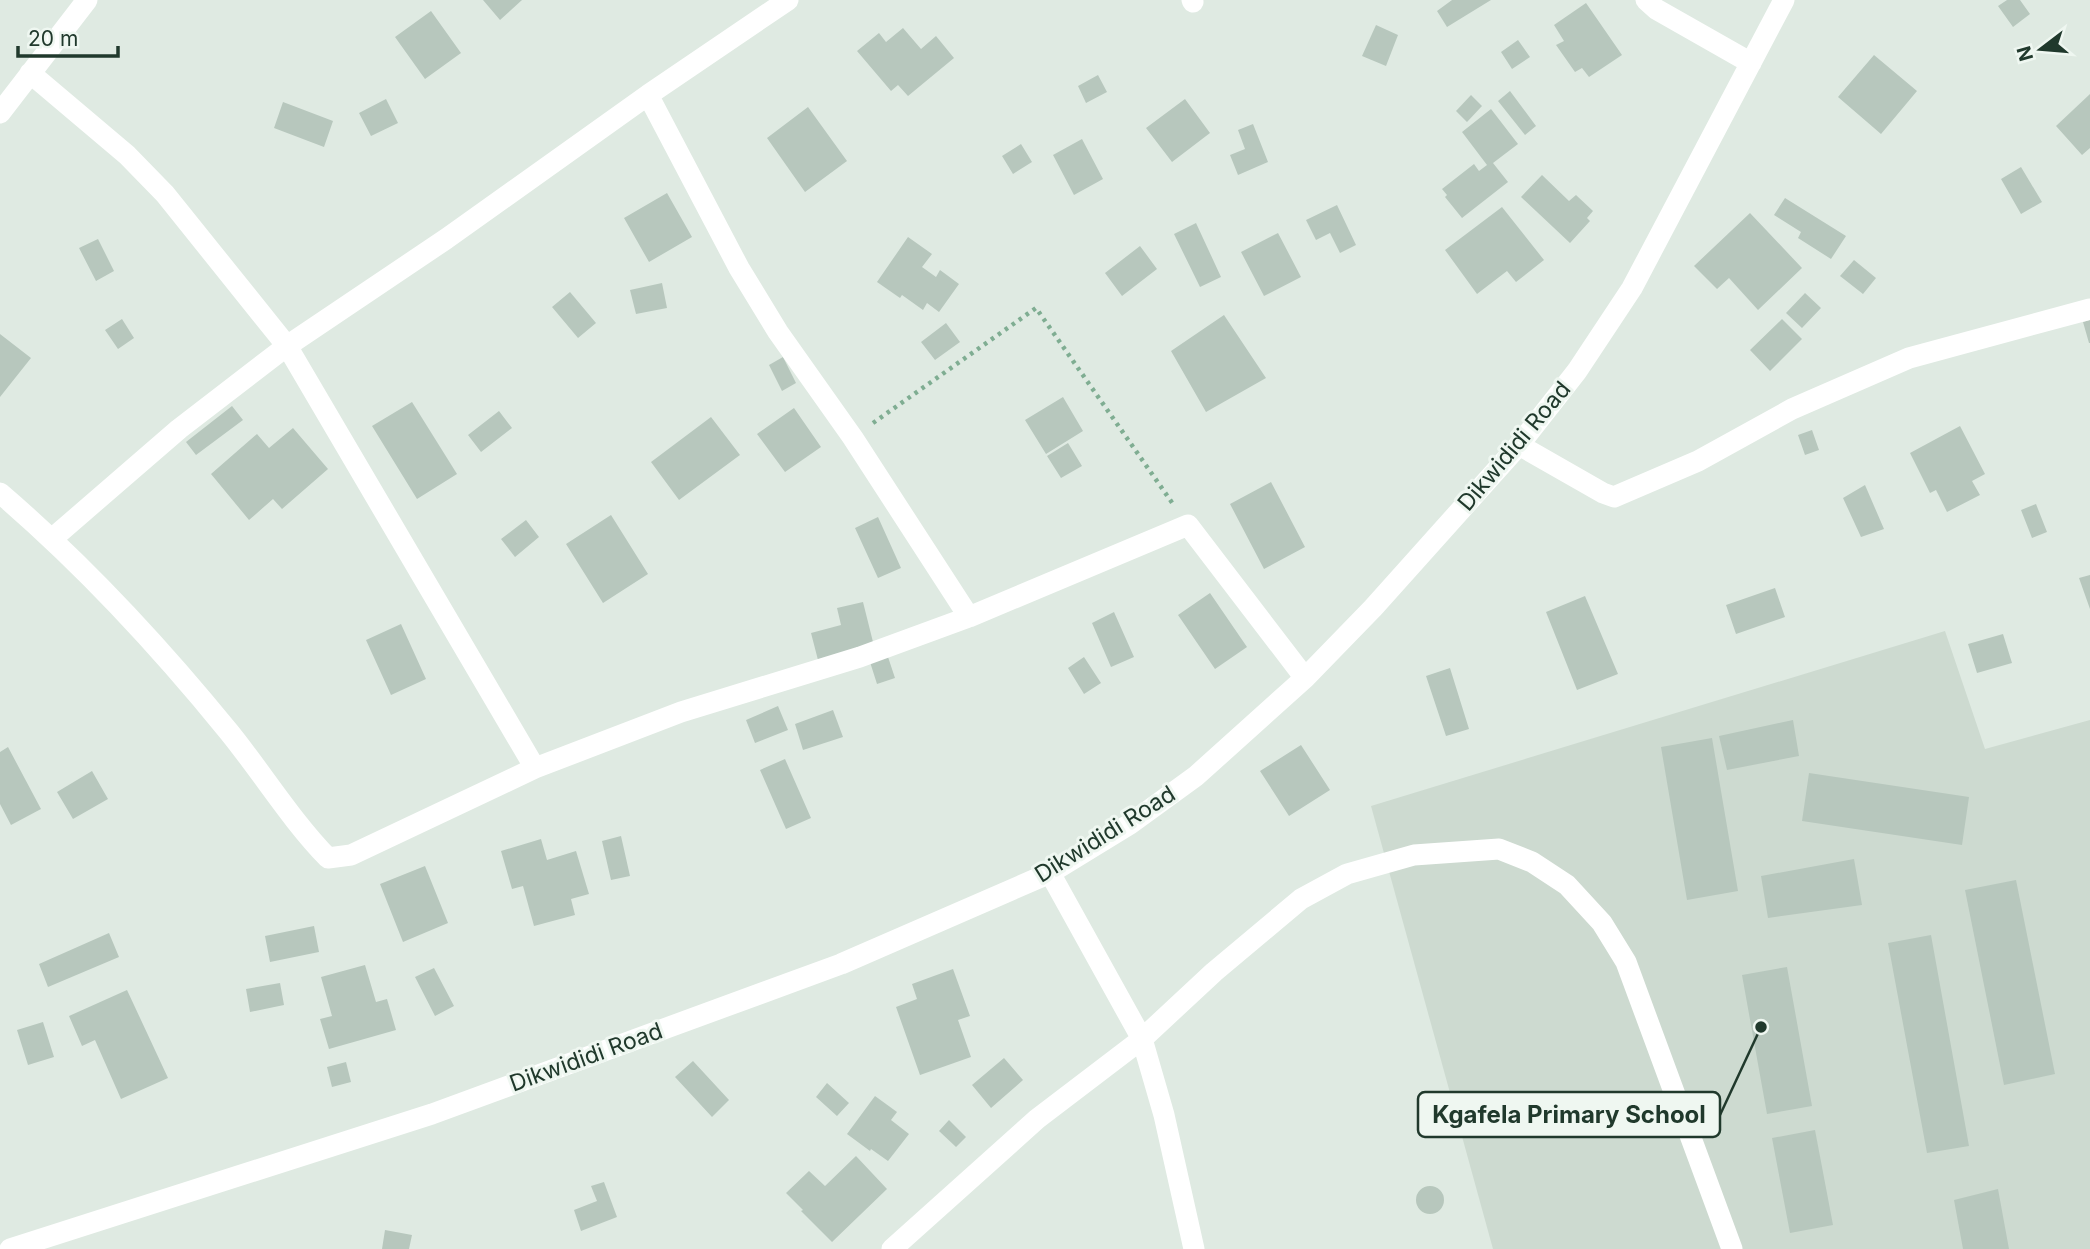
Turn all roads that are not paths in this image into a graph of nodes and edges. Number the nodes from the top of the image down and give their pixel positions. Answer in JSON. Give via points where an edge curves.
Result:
{"nodes":[{"id":1,"x":87,"y":0,"type":"edge"},
{"id":2,"x":788,"y":0,"type":"edge"},
{"id":3,"x":1646,"y":0,"type":"edge"},
{"id":4,"x":1784,"y":0,"type":"edge"},
{"id":5,"x":1751,"y":63,"type":"junction"},
{"id":6,"x":30,"y":73,"type":"junction"},
{"id":7,"x":648,"y":95,"type":"junction"},
{"id":8,"x":0,"y":113,"type":"edge"},
{"id":9,"x":2090,"y":309,"type":"edge"},
{"id":10,"x":287,"y":346,"type":"junction"},
{"id":11,"x":1519,"y":445,"type":"junction"},
{"id":12,"x":0,"y":493,"type":"edge"},
{"id":13,"x":53,"y":538,"type":"junction"},
{"id":14,"x":969,"y":617,"type":"junction"},
{"id":15,"x":1305,"y":678,"type":"junction"},
{"id":16,"x":535,"y":768,"type":"junction"},
{"id":17,"x":1050,"y":873,"type":"junction"},
{"id":18,"x":1142,"y":1039,"type":"junction"},
{"id":19,"x":10,"y":1249,"type":"edge"},
{"id":20,"x":892,"y":1249,"type":"edge"},
{"id":21,"x":1194,"y":1249,"type":"edge"},
{"id":22,"x":1732,"y":1249,"type":"edge"}],
"edges":[{"from":1,"to":6,"type":"street"},
{"from":2,"to":7,"type":"street"},
{"from":3,"to":5,"type":"street"},
{"from":4,"to":5,"type":"street","name":"Dikwididi Road"},
{"from":5,"to":11,"type":"street","name":"Dikwididi Road","via":[[1632,288],[1577,371]]},
{"from":6,"to":8,"type":"street"},
{"from":6,"to":10,"type":"street","via":[[127,155],[165,194]]},
{"from":7,"to":10,"type":"street"},
{"from":7,"to":14,"type":"street","via":[[778,332]]},
{"from":9,"to":11,"type":"street","via":[[1909,358],[1614,497]]},
{"from":10,"to":13,"type":"street","via":[[179,429]]},
{"from":10,"to":16,"type":"street"},
{"from":11,"to":15,"type":"street","name":"Dikwididi Road"},
{"from":12,"to":13,"type":"street"},
{"from":13,"to":16,"type":"street","via":[[149,636],[328,858],[351,855]]},
{"from":14,"to":15,"type":"street","via":[[1188,525]]},
{"from":14,"to":16,"type":"street","via":[[860,657],[681,712]]},
{"from":15,"to":17,"type":"street","name":"Dikwididi Road","via":[[1196,776]]},
{"from":17,"to":18,"type":"street"},
{"from":17,"to":19,"type":"street","name":"Dikwididi Road","via":[[841,964],[432,1114]]},
{"from":18,"to":20,"type":"street","via":[[1037,1119]]},
{"from":18,"to":21,"type":"street"},
{"from":18,"to":22,"type":"street","via":[[1301,899],[1348,874],[1414,855],[1499,849],[1532,862],[1567,885],[1602,923],[1626,962]]}]}
